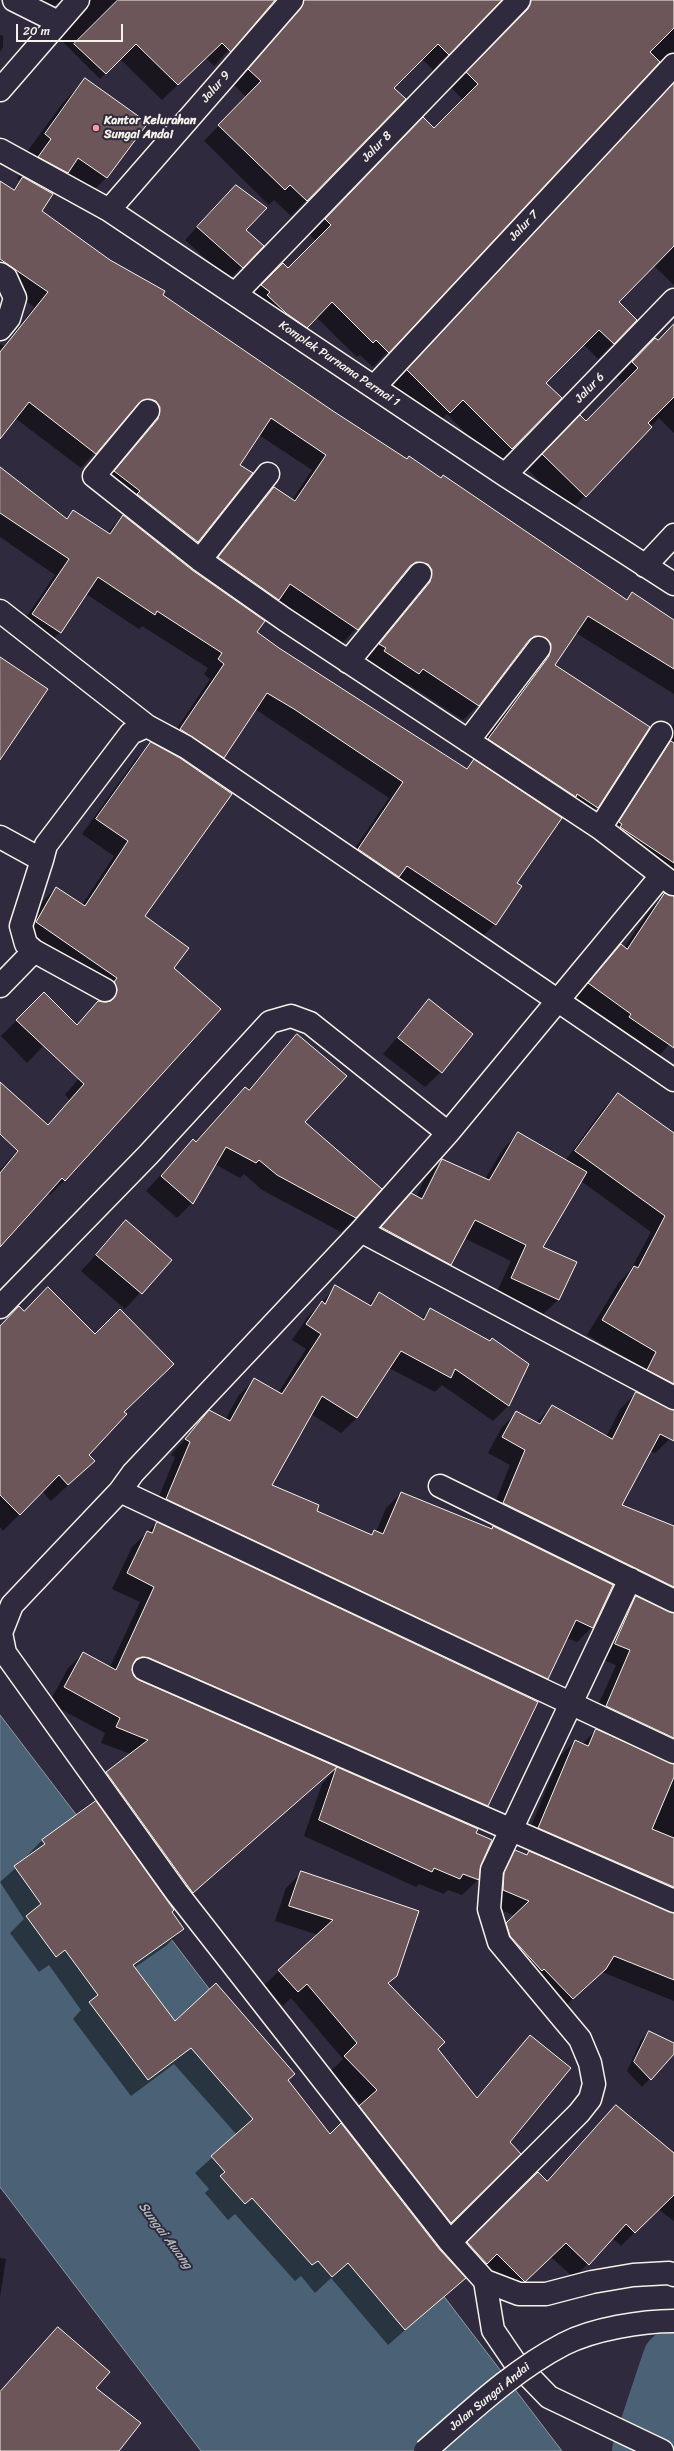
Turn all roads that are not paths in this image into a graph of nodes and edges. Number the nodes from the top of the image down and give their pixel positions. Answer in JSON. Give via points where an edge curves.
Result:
{"nodes":[{"id":1,"x":14,"y":0,"type":"edge"},
{"id":2,"x":78,"y":0,"type":"edge"},
{"id":3,"x":292,"y":0,"type":"edge"},
{"id":4,"x":519,"y":0,"type":"edge"},
{"id":5,"x":58,"y":22,"type":"junction"},
{"id":6,"x":674,"y":65,"type":"edge"},
{"id":7,"x":0,"y":90,"type":"edge"},
{"id":8,"x":0,"y":150,"type":"edge"},
{"id":9,"x":109,"y":210,"type":"junction"},
{"id":10,"x":0,"y":274,"type":"edge"},
{"id":11,"x":235,"y":294,"type":"junction"},
{"id":12,"x":674,"y":300,"type":"edge"},
{"id":13,"x":0,"y":329,"type":"edge"},
{"id":14,"x":374,"y":387,"type":"junction"},
{"id":15,"x":148,"y":411,"type":"dead end"},
{"id":16,"x":268,"y":474,"type":"dead end"},
{"id":17,"x":505,"y":475,"type":"junction"},
{"id":18,"x":674,"y":535,"type":"edge"},
{"id":19,"x":200,"y":560,"type":"junction"},
{"id":20,"x":645,"y":566,"type":"junction"},
{"id":21,"x":420,"y":574,"type":"dead end"},
{"id":22,"x":674,"y":584,"type":"edge"},
{"id":23,"x":0,"y":611,"type":"edge"},
{"id":24,"x":539,"y":648,"type":"dead end"},
{"id":25,"x":348,"y":662,"type":"junction"},
{"id":26,"x":147,"y":726,"type":"junction"},
{"id":27,"x":661,"y":733,"type":"dead end"},
{"id":28,"x":468,"y":741,"type":"junction"},
{"id":29,"x":600,"y":828,"type":"junction"},
{"id":30,"x":0,"y":837,"type":"edge"},
{"id":31,"x":42,"y":860,"type":"junction"},
{"id":32,"x":668,"y":880,"type":"edge"},
{"id":33,"x":34,"y":951,"type":"junction"},
{"id":34,"x":0,"y":986,"type":"edge"},
{"id":35,"x":105,"y":990,"type":"dead end"},
{"id":36,"x":558,"y":1003,"type":"junction"},
{"id":37,"x":674,"y":1080,"type":"edge"},
{"id":38,"x":448,"y":1133,"type":"junction"},
{"id":39,"x":362,"y":1231,"type":"junction"},
{"id":40,"x":0,"y":1306,"type":"edge"},
{"id":41,"x":674,"y":1398,"type":"edge"},
{"id":42,"x":440,"y":1486,"type":"dead end"},
{"id":43,"x":120,"y":1491,"type":"junction"},
{"id":44,"x":630,"y":1579,"type":"junction"},
{"id":45,"x":674,"y":1601,"type":"edge"},
{"id":46,"x":144,"y":1669,"type":"dead end"},
{"id":47,"x":571,"y":1704,"type":"junction"},
{"id":48,"x":674,"y":1752,"type":"edge"},
{"id":49,"x":510,"y":1830,"type":"junction"},
{"id":50,"x":674,"y":1902,"type":"edge"},
{"id":51,"x":450,"y":2242,"type":"junction"},
{"id":52,"x":672,"y":2274,"type":"edge"},
{"id":53,"x":485,"y":2281,"type":"junction"},
{"id":54,"x":674,"y":2321,"type":"edge"},
{"id":55,"x":425,"y":2451,"type":"edge"},
{"id":56,"x":662,"y":2451,"type":"edge"}],
"edges":[{"from":1,"to":5,"type":"street"},
{"from":2,"to":5,"type":"street"},
{"from":3,"to":9,"type":"street","name":"Jalur 9"},
{"from":4,"to":11,"type":"street","name":"Jalur 8"},
{"from":5,"to":7,"type":"street"},
{"from":6,"to":14,"type":"street","name":"Jalur 7"},
{"from":8,"to":9,"type":"street","name":"Komplek Purnama Permai 1"},
{"from":9,"to":11,"type":"street","name":"Komplek Purnama Permai 1"},
{"from":10,"to":13,"type":"street","via":[[6,278],[15,298],[9,318]]},
{"from":11,"to":14,"type":"street","name":"Komplek Purnama Permai 1"},
{"from":12,"to":17,"type":"street","name":"Jalur 6"},
{"from":14,"to":17,"type":"street","name":"Komplek Purnama Permai 1"},
{"from":15,"to":19,"type":"street","via":[[94,476]]},
{"from":16,"to":19,"type":"street"},
{"from":17,"to":20,"type":"street","name":"Komplek Purnama Permai 1"},
{"from":18,"to":20,"type":"street"},
{"from":19,"to":25,"type":"street"},
{"from":20,"to":22,"type":"street","name":"Komplek Purnama Permai 1"},
{"from":21,"to":25,"type":"street"},
{"from":23,"to":26,"type":"street"},
{"from":24,"to":28,"type":"street"},
{"from":25,"to":28,"type":"street"},
{"from":26,"to":31,"type":"street","via":[[132,733],[46,845]]},
{"from":26,"to":36,"type":"street","via":[[186,747]]},
{"from":27,"to":29,"type":"street"},
{"from":28,"to":29,"type":"street"},
{"from":29,"to":32,"type":"street"},
{"from":30,"to":31,"type":"street"},
{"from":31,"to":33,"type":"street","via":[[21,926],[26,944]]},
{"from":32,"to":36,"type":"street"},
{"from":33,"to":34,"type":"street"},
{"from":33,"to":35,"type":"street"},
{"from":36,"to":37,"type":"street"},
{"from":36,"to":38,"type":"street"},
{"from":38,"to":39,"type":"street"},
{"from":38,"to":40,"type":"street","via":[[310,1023],[291,1016],[270,1022],[148,1155]]},
{"from":39,"to":41,"type":"street"},
{"from":39,"to":43,"type":"street","via":[[133,1473]]},
{"from":42,"to":44,"type":"street"},
{"from":43,"to":47,"type":"street"},
{"from":43,"to":51,"type":"street","via":[[12,1605],[1,1633],[5,1653],[177,1893]]},
{"from":44,"to":45,"type":"street"},
{"from":44,"to":47,"type":"street"},
{"from":46,"to":49,"type":"street"},
{"from":47,"to":48,"type":"street"},
{"from":47,"to":49,"type":"street"},
{"from":49,"to":50,"type":"street"},
{"from":49,"to":51,"type":"street","via":[[492,1870],[489,1909],[499,1942],[580,2039],[590,2063],[594,2084],[590,2099],[579,2113]]},
{"from":51,"to":53,"type":"street"},
{"from":52,"to":53,"type":"street","via":[[633,2275],[546,2294],[519,2294]]},
{"from":53,"to":56,"type":"street","via":[[493,2330],[514,2361],[549,2397]]},
{"from":54,"to":55,"type":"street","name":"Jalan Sungai Andai","bridge":true,"via":[[606,2330],[566,2343],[503,2384]]}]}
